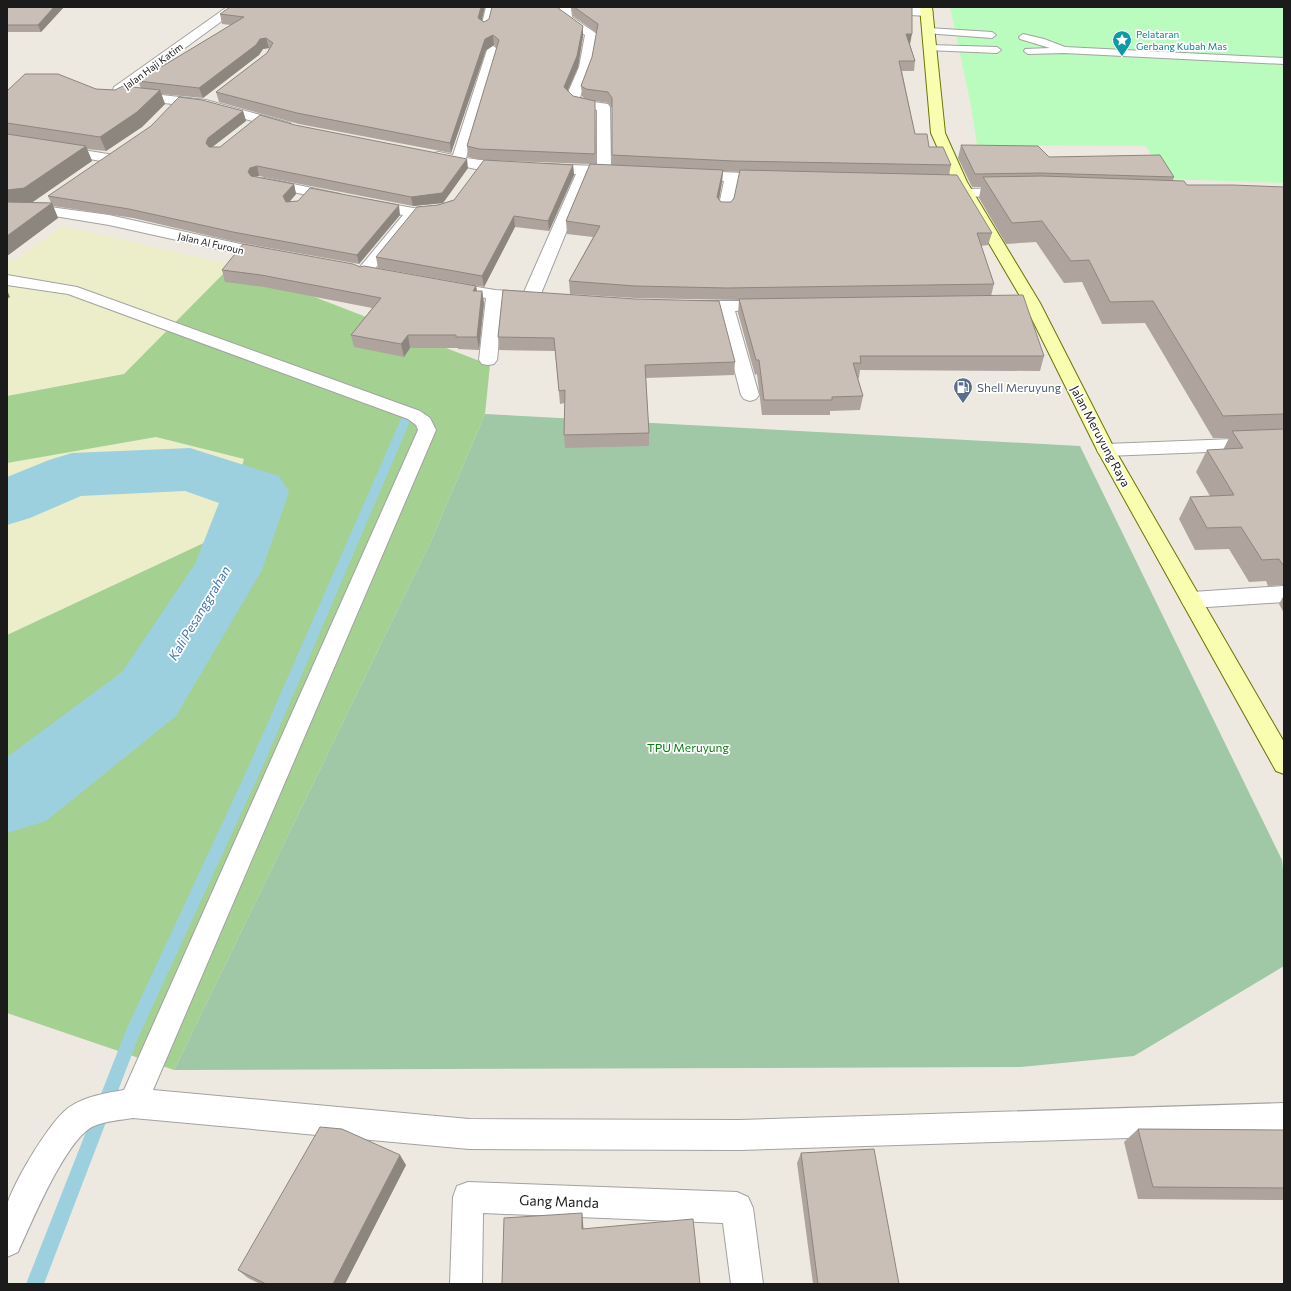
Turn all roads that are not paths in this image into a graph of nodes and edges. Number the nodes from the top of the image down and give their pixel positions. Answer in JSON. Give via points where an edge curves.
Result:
{"nodes":[{"id":1,"x":235,"y":7,"type":"edge"},
{"id":2,"x":490,"y":7,"type":"edge"},
{"id":3,"x":566,"y":7,"type":"edge"},
{"id":4,"x":868,"y":10,"type":"edge"},
{"id":5,"x":926,"y":10,"type":"edge"},
{"id":6,"x":486,"y":28,"type":"edge"},
{"id":7,"x":992,"y":36,"type":"dead end"},
{"id":8,"x":1023,"y":38,"type":"dead end"},
{"id":9,"x":929,"y":39,"type":"junction"},
{"id":10,"x":493,"y":50,"type":"edge"},
{"id":11,"x":997,"y":50,"type":"dead end"},
{"id":12,"x":1064,"y":50,"type":"junction"},
{"id":13,"x":1028,"y":51,"type":"dead end"},
{"id":14,"x":1284,"y":61,"type":"edge"},
{"id":15,"x":218,"y":95,"type":"edge"},
{"id":16,"x":178,"y":101,"type":"junction"},
{"id":17,"x":206,"y":104,"type":"junction"},
{"id":18,"x":168,"y":111,"type":"edge"},
{"id":19,"x":260,"y":119,"type":"junction"},
{"id":20,"x":247,"y":128,"type":"edge"},
{"id":21,"x":298,"y":130,"type":"edge"},
{"id":22,"x":7,"y":142,"type":"edge"},
{"id":23,"x":122,"y":149,"type":"edge"},
{"id":24,"x":427,"y":154,"type":"edge"},
{"id":25,"x":108,"y":158,"type":"junction"},
{"id":26,"x":458,"y":160,"type":"junction"},
{"id":27,"x":585,"y":170,"type":"junction"},
{"id":28,"x":604,"y":170,"type":"junction"},
{"id":29,"x":90,"y":171,"type":"edge"},
{"id":30,"x":634,"y":172,"type":"edge"},
{"id":31,"x":679,"y":174,"type":"edge"},
{"id":32,"x":732,"y":178,"type":"junction"},
{"id":33,"x":785,"y":178,"type":"edge"},
{"id":34,"x":259,"y":181,"type":"edge"},
{"id":35,"x":957,"y":185,"type":"junction"},
{"id":36,"x":1028,"y":191,"type":"edge"},
{"id":37,"x":53,"y":196,"type":"edge"},
{"id":38,"x":454,"y":201,"type":"edge"},
{"id":39,"x":725,"y":210,"type":"edge"},
{"id":40,"x":413,"y":212,"type":"junction"},
{"id":41,"x":285,"y":258,"type":"edge"},
{"id":42,"x":348,"y":270,"type":"edge"},
{"id":43,"x":7,"y":280,"type":"edge"},
{"id":44,"x":440,"y":286,"type":"edge"},
{"id":45,"x":494,"y":295,"type":"junction"},
{"id":46,"x":673,"y":306,"type":"edge"},
{"id":47,"x":784,"y":306,"type":"edge"},
{"id":48,"x":726,"y":307,"type":"junction"},
{"id":49,"x":488,"y":360,"type":"dead end"},
{"id":50,"x":750,"y":395,"type":"dead end"},
{"id":51,"x":1284,"y":443,"type":"edge"},
{"id":52,"x":1106,"y":450,"type":"junction"},
{"id":53,"x":1284,"y":594,"type":"edge"},
{"id":54,"x":1192,"y":600,"type":"junction"},
{"id":55,"x":1284,"y":764,"type":"edge"},
{"id":56,"x":124,"y":1105,"type":"junction"},
{"id":57,"x":1284,"y":1118,"type":"edge"},
{"id":58,"x":7,"y":1241,"type":"edge"},
{"id":59,"x":466,"y":1284,"type":"edge"},
{"id":60,"x":747,"y":1284,"type":"edge"}],
"edges":[{"from":1,"to":16,"type":"street","name":"Jalan Haji Katim","via":[[119,90],[121,94],[134,97]]},
{"from":2,"to":6,"type":"lane"},
{"from":3,"to":28,"type":"street","via":[[568,21],[590,34],[585,67],[572,98],[581,104],[603,107]]},
{"from":4,"to":5,"type":"street"},
{"from":5,"to":9,"type":"main road","name":"Jalan Meruyung Raya"},
{"from":7,"to":9,"type":"lane"},
{"from":8,"to":12,"type":"lane","via":[[1041,41]]},
{"from":9,"to":11,"type":"lane"},
{"from":9,"to":35,"type":"main road","name":"Jalan Meruyung Raya","via":[[938,133]]},
{"from":10,"to":26,"type":"street"},
{"from":12,"to":13,"type":"lane"},
{"from":12,"to":14,"type":"lane"},
{"from":15,"to":17,"type":"street"},
{"from":16,"to":17,"type":"street","name":"Jalan Haji Katim"},
{"from":16,"to":18,"type":"street"},
{"from":17,"to":19,"type":"street","name":"Jalan Haji Katim"},
{"from":19,"to":20,"type":"street"},
{"from":19,"to":21,"type":"street","name":"Jalan Haji Katim"},
{"from":22,"to":25,"type":"street"},
{"from":23,"to":25,"type":"street"},
{"from":24,"to":26,"type":"street"},
{"from":25,"to":29,"type":"street"},
{"from":26,"to":27,"type":"street","via":[[475,171],[529,168]]},
{"from":27,"to":28,"type":"street"},
{"from":27,"to":45,"type":"street","via":[[537,298]]},
{"from":28,"to":30,"type":"street"},
{"from":31,"to":32,"type":"street"},
{"from":32,"to":33,"type":"street"},
{"from":32,"to":39,"type":"street"},
{"from":34,"to":40,"type":"street","via":[[303,197],[349,200]]},
{"from":35,"to":36,"type":"street"},
{"from":35,"to":52,"type":"main road","name":"Jalan Meruyung Raya"},
{"from":37,"to":41,"type":"street","name":"Jalan Al Furoun","via":[[28,210],[109,220]]},
{"from":38,"to":40,"type":"street","via":[[446,209]]},
{"from":40,"to":42,"type":"street","via":[[371,274]]},
{"from":43,"to":56,"type":"street","via":[[71,290],[414,414],[424,422],[427,430]]},
{"from":44,"to":45,"type":"street"},
{"from":45,"to":49,"type":"street"},
{"from":46,"to":48,"type":"street"},
{"from":47,"to":48,"type":"street"},
{"from":48,"to":50,"type":"street"},
{"from":51,"to":52,"type":"street"},
{"from":52,"to":54,"type":"main road","name":"Jalan Meruyung Raya"},
{"from":53,"to":54,"type":"street"},
{"from":54,"to":55,"type":"main road","name":"Jalan Meruyung Raya"},
{"from":56,"to":57,"type":"street","via":[[469,1134],[755,1135]]},
{"from":56,"to":58,"type":"street","via":[[82,1116],[62,1135],[25,1201]]},
{"from":59,"to":60,"type":"street","name":"Gang Manda","via":[[468,1198],[737,1208]]}]}
